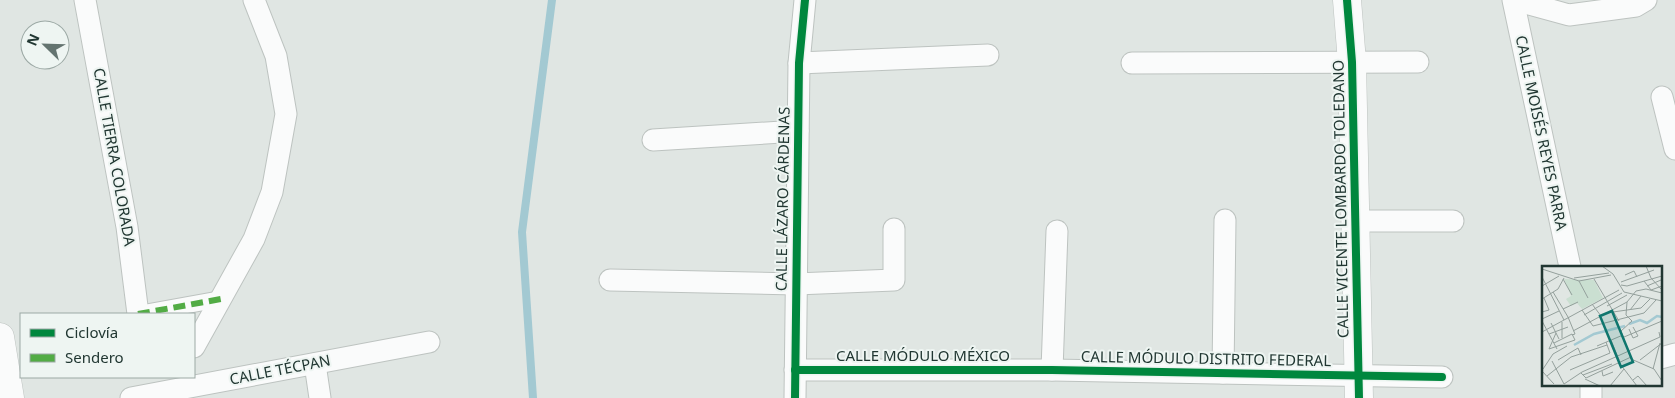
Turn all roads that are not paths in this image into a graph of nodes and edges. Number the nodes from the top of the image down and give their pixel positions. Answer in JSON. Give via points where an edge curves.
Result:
{"nodes":[{"id":1,"x":85,"y":0,"type":"edge"},
{"id":2,"x":254,"y":0,"type":"edge"},
{"id":3,"x":805,"y":0,"type":"edge"},
{"id":4,"x":1347,"y":0,"type":"edge"},
{"id":5,"x":1514,"y":0,"type":"edge"},
{"id":6,"x":1646,"y":0,"type":"edge"},
{"id":7,"x":988,"y":55,"type":"dead end"},
{"id":8,"x":1352,"y":62,"type":"junction"},
{"id":9,"x":1418,"y":62,"type":"dead end"},
{"id":10,"x":799,"y":63,"type":"junction"},
{"id":11,"x":1132,"y":63,"type":"dead end"},
{"id":12,"x":1662,"y":97,"type":"dead end"},
{"id":13,"x":798,"y":131,"type":"junction"},
{"id":14,"x":653,"y":140,"type":"dead end"},
{"id":15,"x":1675,"y":149,"type":"edge"},
{"id":16,"x":1225,"y":220,"type":"dead end"},
{"id":17,"x":1356,"y":221,"type":"junction"},
{"id":18,"x":1453,"y":221,"type":"dead end"},
{"id":19,"x":894,"y":229,"type":"dead end"},
{"id":20,"x":1057,"y":232,"type":"dead end"},
{"id":21,"x":1570,"y":266,"type":"edge"},
{"id":22,"x":610,"y":280,"type":"dead end"},
{"id":23,"x":796,"y":284,"type":"junction"},
{"id":24,"x":221,"y":299,"type":"junction"},
{"id":25,"x":138,"y":313,"type":"edge"},
{"id":26,"x":144,"y":313,"type":"edge"},
{"id":27,"x":0,"y":337,"type":"edge"},
{"id":28,"x":429,"y":342,"type":"dead end"},
{"id":29,"x":195,"y":345,"type":"edge"},
{"id":30,"x":1675,"y":354,"type":"edge"},
{"id":31,"x":1662,"y":358,"type":"edge"},
{"id":32,"x":315,"y":364,"type":"junction"},
{"id":33,"x":2,"y":367,"type":"edge"},
{"id":34,"x":794,"y":370,"type":"junction"},
{"id":35,"x":1052,"y":370,"type":"junction"},
{"id":36,"x":1223,"y":373,"type":"junction"},
{"id":37,"x":1442,"y":377,"type":"dead end"},
{"id":38,"x":1359,"y":387,"type":"edge"},
{"id":39,"x":157,"y":389,"type":"edge"},
{"id":40,"x":10,"y":398,"type":"edge"},
{"id":41,"x":320,"y":398,"type":"edge"},
{"id":42,"x":795,"y":398,"type":"edge"}],
"edges":[{"from":1,"to":25,"type":"street","name":"CALLE TIERRA COLORADA","via":[[127,226]]},
{"from":2,"to":24,"type":"street","via":[[276,56],[286,114],[272,192],[254,239]]},
{"from":3,"to":10,"type":"street","name":"CALLE LÁZARO CÁRDENAS"},
{"from":4,"to":8,"type":"street","name":"CALLE VICENTE LOMBARDO TOLEDANO"},
{"from":5,"to":6,"type":"street","via":[[1569,15],[1636,6]]},
{"from":5,"to":21,"type":"street","name":"CALLE MOISÉS REYES PARRA"},
{"from":7,"to":10,"type":"street"},
{"from":8,"to":9,"type":"street"},
{"from":8,"to":11,"type":"street"},
{"from":8,"to":17,"type":"street","name":"CALLE VICENTE LOMBARDO TOLEDANO"},
{"from":10,"to":13,"type":"street","name":"CALLE LÁZARO CÁRDENAS"},
{"from":12,"to":15,"type":"street"},
{"from":13,"to":14,"type":"street"},
{"from":13,"to":23,"type":"street","name":"CALLE LÁZARO CÁRDENAS"},
{"from":16,"to":36,"type":"street"},
{"from":17,"to":18,"type":"street"},
{"from":17,"to":38,"type":"street","name":"CALLE VICENTE LOMBARDO TOLEDANO"},
{"from":19,"to":23,"type":"street","via":[[894,280]]},
{"from":20,"to":35,"type":"street"},
{"from":22,"to":23,"type":"street"},
{"from":23,"to":34,"type":"street","name":"CALLE LÁZARO CÁRDENAS"},
{"from":24,"to":26,"type":"street"},
{"from":24,"to":29,"type":"street"},
{"from":27,"to":33,"type":"street"},
{"from":28,"to":32,"type":"street","name":"CALLE TÉCPAN"},
{"from":30,"to":31,"type":"street"},
{"from":32,"to":39,"type":"street","name":"CALLE TÉCPAN"},
{"from":32,"to":41,"type":"street"},
{"from":33,"to":40,"type":"street"},
{"from":34,"to":35,"type":"street","name":"CALLE MÓDULO MÉXICO"},
{"from":34,"to":42,"type":"street","name":"CALLE LÁZARO CÁRDENAS"},
{"from":35,"to":36,"type":"street","name":"CALLE MÓDULO DISTRITO FEDERAL"},
{"from":36,"to":38,"type":"street","name":"CALLE MÓDULO DISTRITO FEDERAL"},
{"from":37,"to":38,"type":"street","name":"CALLE MÓDULO DISTRITO FEDERAL"}]}
